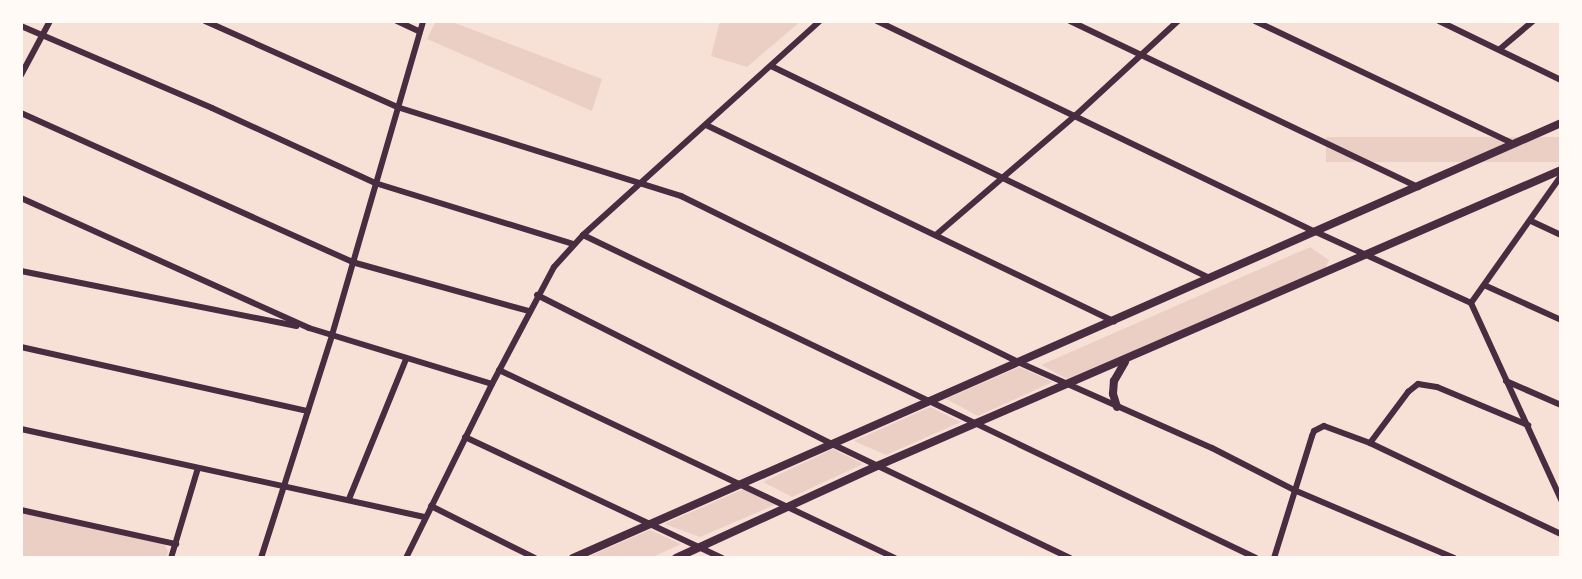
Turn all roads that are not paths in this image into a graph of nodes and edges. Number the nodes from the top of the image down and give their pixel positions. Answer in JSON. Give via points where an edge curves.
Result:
{"nodes":[{"id":1,"x":50,"y":21,"type":"edge"},
{"id":2,"x":205,"y":21,"type":"edge"},
{"id":3,"x":397,"y":21,"type":"edge"},
{"id":4,"x":422,"y":21,"type":"edge"},
{"id":5,"x":820,"y":21,"type":"edge"},
{"id":6,"x":877,"y":21,"type":"edge"},
{"id":7,"x":1070,"y":21,"type":"edge"},
{"id":8,"x":1178,"y":21,"type":"edge"},
{"id":9,"x":1255,"y":21,"type":"edge"},
{"id":10,"x":1439,"y":21,"type":"edge"},
{"id":11,"x":1533,"y":21,"type":"edge"},
{"id":12,"x":21,"y":26,"type":"edge"},
{"id":13,"x":418,"y":31,"type":"junction"},
{"id":14,"x":42,"y":35,"type":"junction"},
{"id":15,"x":1500,"y":50,"type":"junction"},
{"id":16,"x":1139,"y":56,"type":"junction"},
{"id":17,"x":771,"y":66,"type":"junction"},
{"id":18,"x":21,"y":75,"type":"edge"},
{"id":19,"x":1561,"y":80,"type":"edge"},
{"id":20,"x":397,"y":107,"type":"junction"},
{"id":21,"x":21,"y":113,"type":"edge"},
{"id":22,"x":1076,"y":115,"type":"junction"},
{"id":23,"x":1561,"y":123,"type":"edge"},
{"id":24,"x":706,"y":125,"type":"junction"},
{"id":25,"x":1514,"y":144,"type":"junction"},
{"id":26,"x":1561,"y":170,"type":"edge"},
{"id":27,"x":1561,"y":176,"type":"edge"},
{"id":28,"x":1005,"y":177,"type":"junction"},
{"id":29,"x":641,"y":182,"type":"junction"},
{"id":30,"x":375,"y":183,"type":"junction"},
{"id":31,"x":1418,"y":187,"type":"junction"},
{"id":32,"x":21,"y":198,"type":"edge"},
{"id":33,"x":1531,"y":221,"type":"junction"},
{"id":34,"x":1316,"y":232,"type":"junction"},
{"id":35,"x":937,"y":234,"type":"junction"},
{"id":36,"x":583,"y":235,"type":"junction"},
{"id":37,"x":1561,"y":235,"type":"edge"},
{"id":38,"x":573,"y":244,"type":"junction"},
{"id":39,"x":1364,"y":254,"type":"junction"},
{"id":40,"x":352,"y":262,"type":"junction"},
{"id":41,"x":21,"y":271,"type":"edge"},
{"id":42,"x":1210,"y":278,"type":"junction"},
{"id":43,"x":1485,"y":285,"type":"junction"},
{"id":44,"x":537,"y":295,"type":"junction"},
{"id":45,"x":1471,"y":303,"type":"junction"},
{"id":46,"x":529,"y":311,"type":"junction"},
{"id":47,"x":1561,"y":320,"type":"edge"},
{"id":48,"x":1114,"y":321,"type":"junction"},
{"id":49,"x":309,"y":328,"type":"junction"},
{"id":50,"x":332,"y":335,"type":"junction"},
{"id":51,"x":21,"y":347,"type":"edge"},
{"id":52,"x":1128,"y":358,"type":"junction"},
{"id":53,"x":406,"y":359,"type":"junction"},
{"id":54,"x":1018,"y":362,"type":"junction"},
{"id":55,"x":499,"y":370,"type":"junction"},
{"id":56,"x":1506,"y":381,"type":"junction"},
{"id":57,"x":492,"y":384,"type":"junction"},
{"id":58,"x":1067,"y":385,"type":"junction"},
{"id":59,"x":928,"y":400,"type":"junction"},
{"id":60,"x":1561,"y":404,"type":"edge"},
{"id":61,"x":1117,"y":407,"type":"junction"},
{"id":62,"x":308,"y":411,"type":"junction"},
{"id":63,"x":979,"y":424,"type":"junction"},
{"id":64,"x":1528,"y":425,"type":"junction"},
{"id":65,"x":21,"y":429,"type":"edge"},
{"id":66,"x":465,"y":437,"type":"junction"},
{"id":67,"x":830,"y":443,"type":"junction"},
{"id":68,"x":1370,"y":443,"type":"junction"},
{"id":69,"x":877,"y":466,"type":"junction"},
{"id":70,"x":198,"y":468,"type":"junction"},
{"id":71,"x":740,"y":484,"type":"junction"},
{"id":72,"x":285,"y":485,"type":"junction"},
{"id":73,"x":1557,"y":488,"type":"edge"},
{"id":74,"x":1294,"y":490,"type":"junction"},
{"id":75,"x":349,"y":499,"type":"junction"},
{"id":76,"x":1561,"y":500,"type":"edge"},
{"id":77,"x":431,"y":506,"type":"junction"},
{"id":78,"x":787,"y":506,"type":"junction"},
{"id":79,"x":21,"y":510,"type":"edge"},
{"id":80,"x":425,"y":517,"type":"junction"},
{"id":81,"x":649,"y":524,"type":"junction"},
{"id":82,"x":1561,"y":534,"type":"edge"},
{"id":83,"x":176,"y":544,"type":"junction"},
{"id":84,"x":698,"y":548,"type":"junction"},
{"id":85,"x":1242,"y":555,"type":"edge"},
{"id":86,"x":171,"y":558,"type":"edge"},
{"id":87,"x":261,"y":558,"type":"edge"},
{"id":88,"x":406,"y":558,"type":"edge"},
{"id":89,"x":536,"y":558,"type":"edge"},
{"id":90,"x":573,"y":558,"type":"edge"},
{"id":91,"x":676,"y":558,"type":"edge"},
{"id":92,"x":722,"y":558,"type":"edge"},
{"id":93,"x":895,"y":558,"type":"edge"},
{"id":94,"x":1070,"y":558,"type":"edge"},
{"id":95,"x":1256,"y":558,"type":"edge"},
{"id":96,"x":1274,"y":558,"type":"edge"},
{"id":97,"x":1454,"y":558,"type":"edge"}],
"edges":[{"from":1,"to":14,"type":"street"},
{"from":2,"to":20,"type":"street"},
{"from":3,"to":13,"type":"street"},
{"from":4,"to":13,"type":"street"},
{"from":5,"to":17,"type":"street"},
{"from":6,"to":22,"type":"street"},
{"from":7,"to":16,"type":"street"},
{"from":8,"to":16,"type":"street"},
{"from":9,"to":25,"type":"street"},
{"from":10,"to":15,"type":"street"},
{"from":11,"to":15,"type":"street"},
{"from":12,"to":14,"type":"street"},
{"from":13,"to":20,"type":"street"},
{"from":14,"to":18,"type":"street"},
{"from":14,"to":30,"type":"street"},
{"from":15,"to":19,"type":"street"},
{"from":16,"to":22,"type":"street"},
{"from":16,"to":31,"type":"street"},
{"from":17,"to":24,"type":"street"},
{"from":17,"to":28,"type":"street"},
{"from":20,"to":29,"type":"street"},
{"from":20,"to":30,"type":"street"},
{"from":21,"to":40,"type":"street"},
{"from":22,"to":28,"type":"street"},
{"from":22,"to":34,"type":"street"},
{"from":23,"to":25,"type":"street"},
{"from":24,"to":29,"type":"street"},
{"from":24,"to":35,"type":"street"},
{"from":25,"to":31,"type":"street"},
{"from":26,"to":39,"type":"street"},
{"from":27,"to":33,"type":"street"},
{"from":28,"to":35,"type":"street"},
{"from":28,"to":42,"type":"street"},
{"from":29,"to":36,"type":"street"},
{"from":29,"to":54,"type":"street","via":[[703,206]]},
{"from":30,"to":38,"type":"street"},
{"from":30,"to":40,"type":"street"},
{"from":31,"to":34,"type":"street"},
{"from":32,"to":49,"type":"street"},
{"from":33,"to":37,"type":"street"},
{"from":33,"to":43,"type":"street"},
{"from":34,"to":39,"type":"street"},
{"from":34,"to":42,"type":"street"},
{"from":35,"to":48,"type":"street"},
{"from":36,"to":38,"type":"street"},
{"from":36,"to":59,"type":"street"},
{"from":38,"to":44,"type":"street"},
{"from":39,"to":45,"type":"street"},
{"from":39,"to":52,"type":"street"},
{"from":40,"to":46,"type":"street"},
{"from":40,"to":50,"type":"street"},
{"from":41,"to":49,"type":"street"},
{"from":42,"to":48,"type":"street"},
{"from":43,"to":45,"type":"street"},
{"from":43,"to":47,"type":"street"},
{"from":44,"to":46,"type":"street"},
{"from":44,"to":67,"type":"street"},
{"from":45,"to":56,"type":"street"},
{"from":46,"to":55,"type":"street"},
{"from":48,"to":54,"type":"street"},
{"from":49,"to":50,"type":"street"},
{"from":50,"to":53,"type":"street"},
{"from":50,"to":62,"type":"street"},
{"from":51,"to":62,"type":"street"},
{"from":52,"to":58,"type":"street"},
{"from":52,"to":61,"type":"street","via":[[1114,381]]},
{"from":53,"to":57,"type":"street"},
{"from":53,"to":75,"type":"street"},
{"from":54,"to":58,"type":"street"},
{"from":54,"to":59,"type":"street"},
{"from":55,"to":57,"type":"street"},
{"from":55,"to":71,"type":"street"},
{"from":56,"to":60,"type":"street"},
{"from":56,"to":64,"type":"street"},
{"from":57,"to":66,"type":"street"},
{"from":58,"to":61,"type":"street"},
{"from":58,"to":63,"type":"street"},
{"from":59,"to":63,"type":"street"},
{"from":59,"to":67,"type":"street"},
{"from":61,"to":74,"type":"street"},
{"from":62,"to":72,"type":"street"},
{"from":63,"to":69,"type":"street"},
{"from":63,"to":85,"type":"street"},
{"from":64,"to":68,"type":"street","via":[[1437,387],[1418,384]]},
{"from":64,"to":73,"type":"street"},
{"from":65,"to":70,"type":"street"},
{"from":66,"to":77,"type":"street"},
{"from":66,"to":81,"type":"street"},
{"from":67,"to":69,"type":"street"},
{"from":67,"to":71,"type":"street"},
{"from":68,"to":74,"type":"street","via":[[1332,427],[1319,427]]},
{"from":68,"to":82,"type":"street"},
{"from":69,"to":78,"type":"street"},
{"from":69,"to":94,"type":"street"},
{"from":70,"to":72,"type":"street"},
{"from":70,"to":83,"type":"street"},
{"from":71,"to":78,"type":"street"},
{"from":71,"to":81,"type":"street"},
{"from":72,"to":75,"type":"street"},
{"from":72,"to":87,"type":"street"},
{"from":73,"to":76,"type":"street"},
{"from":74,"to":96,"type":"street"},
{"from":74,"to":97,"type":"street"},
{"from":75,"to":80,"type":"street"},
{"from":77,"to":80,"type":"street"},
{"from":77,"to":89,"type":"street"},
{"from":78,"to":84,"type":"street"},
{"from":78,"to":93,"type":"street"},
{"from":79,"to":83,"type":"street"},
{"from":80,"to":88,"type":"street"},
{"from":81,"to":84,"type":"street"},
{"from":81,"to":90,"type":"street"},
{"from":83,"to":86,"type":"street"},
{"from":84,"to":91,"type":"street"},
{"from":84,"to":92,"type":"street"},
{"from":85,"to":95,"type":"street"}]}
